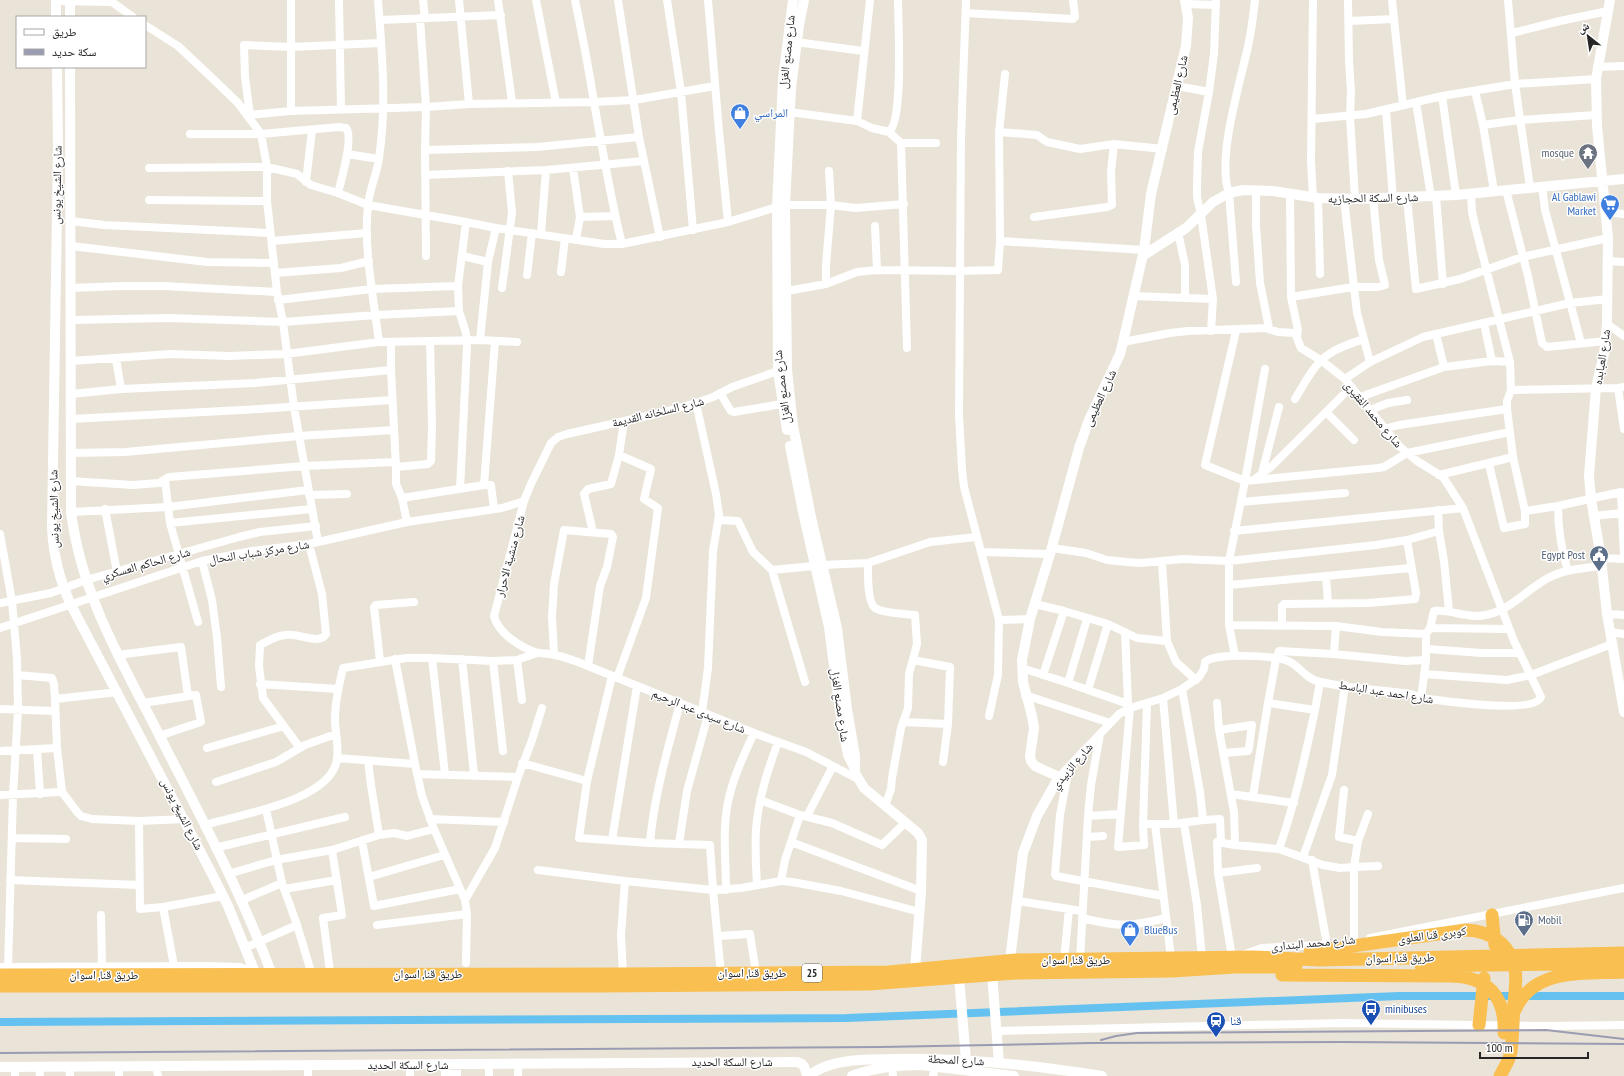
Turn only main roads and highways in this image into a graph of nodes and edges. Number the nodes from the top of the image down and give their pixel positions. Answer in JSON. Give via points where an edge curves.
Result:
{"nodes":[{"id":1,"x":1492,"y":915,"type":"road end"},
{"id":2,"x":1624,"y":953,"type":"edge"},
{"id":3,"x":1268,"y":957,"type":"junction"},
{"id":4,"x":1534,"y":960,"type":"junction"},
{"id":5,"x":1235,"y":961,"type":"junction"},
{"id":6,"x":1493,"y":963,"type":"junction"},
{"id":7,"x":1624,"y":963,"type":"edge"},
{"id":8,"x":3,"y":970,"type":"edge"},
{"id":9,"x":1624,"y":972,"type":"edge"},
{"id":10,"x":334,"y":980,"type":"junction"},
{"id":11,"x":360,"y":980,"type":"junction"},
{"id":12,"x":0,"y":986,"type":"edge"},
{"id":13,"x":1514,"y":1012,"type":"junction"},
{"id":14,"x":1479,"y":1020,"type":"road end"},
{"id":15,"x":1491,"y":1076,"type":"edge"},
{"id":16,"x":1500,"y":1076,"type":"edge"}],
"edges":[{"from":1,"to":6,"type":"highway"},
{"from":2,"to":4,"type":"highway","name":"طريق قنا, اسوان","number":"25"},
{"from":3,"to":5,"type":"highway","name":"طريق قنا, اسوان","number":"25"},
{"from":3,"to":6,"type":"highway","name":"طريق قنا, اسوان","number":"25"},
{"from":3,"to":13,"type":"highway","name":"كوبرى قنا العلوى","via":[[1475,930],[1492,936],[1505,947],[1513,962],[1516,978]]},
{"from":4,"to":6,"type":"highway","name":"طريق قنا, اسوان","number":"25"},
{"from":4,"to":7,"type":"highway","name":"طريق قنا, اسوان","number":"25"},
{"from":5,"to":6,"type":"highway","name":"طريق قنا, اسوان","number":"25"},
{"from":5,"to":11,"type":"highway","name":"طريق قنا, اسوان","number":"25","via":[[1202,958],[1010,960],[889,972],[623,974]]},
{"from":5,"to":11,"type":"highway","name":"طريق قنا, اسوان","number":"25","via":[[1172,971],[992,974],[868,984]]},
{"from":5,"to":15,"type":"highway","via":[[1240,971],[1251,975],[1463,976],[1478,980],[1491,990],[1501,1004],[1505,1020],[1501,1058]]},
{"from":6,"to":14,"type":"highway","via":[[1483,987]]},
{"from":8,"to":10,"type":"highway","name":"طريق قنا, اسوان","number":"25","via":[[312,975]]},
{"from":9,"to":13,"type":"highway","via":[[1551,978],[1531,988]]},
{"from":10,"to":11,"type":"highway","name":"طريق قنا, اسوان","number":"25"},
{"from":10,"to":12,"type":"highway","name":"طريق قنا, اسوان","number":"25"},
{"from":13,"to":16,"type":"highway","name":"كوبرى قنا العلوى","via":[[1511,1052]]}]}
